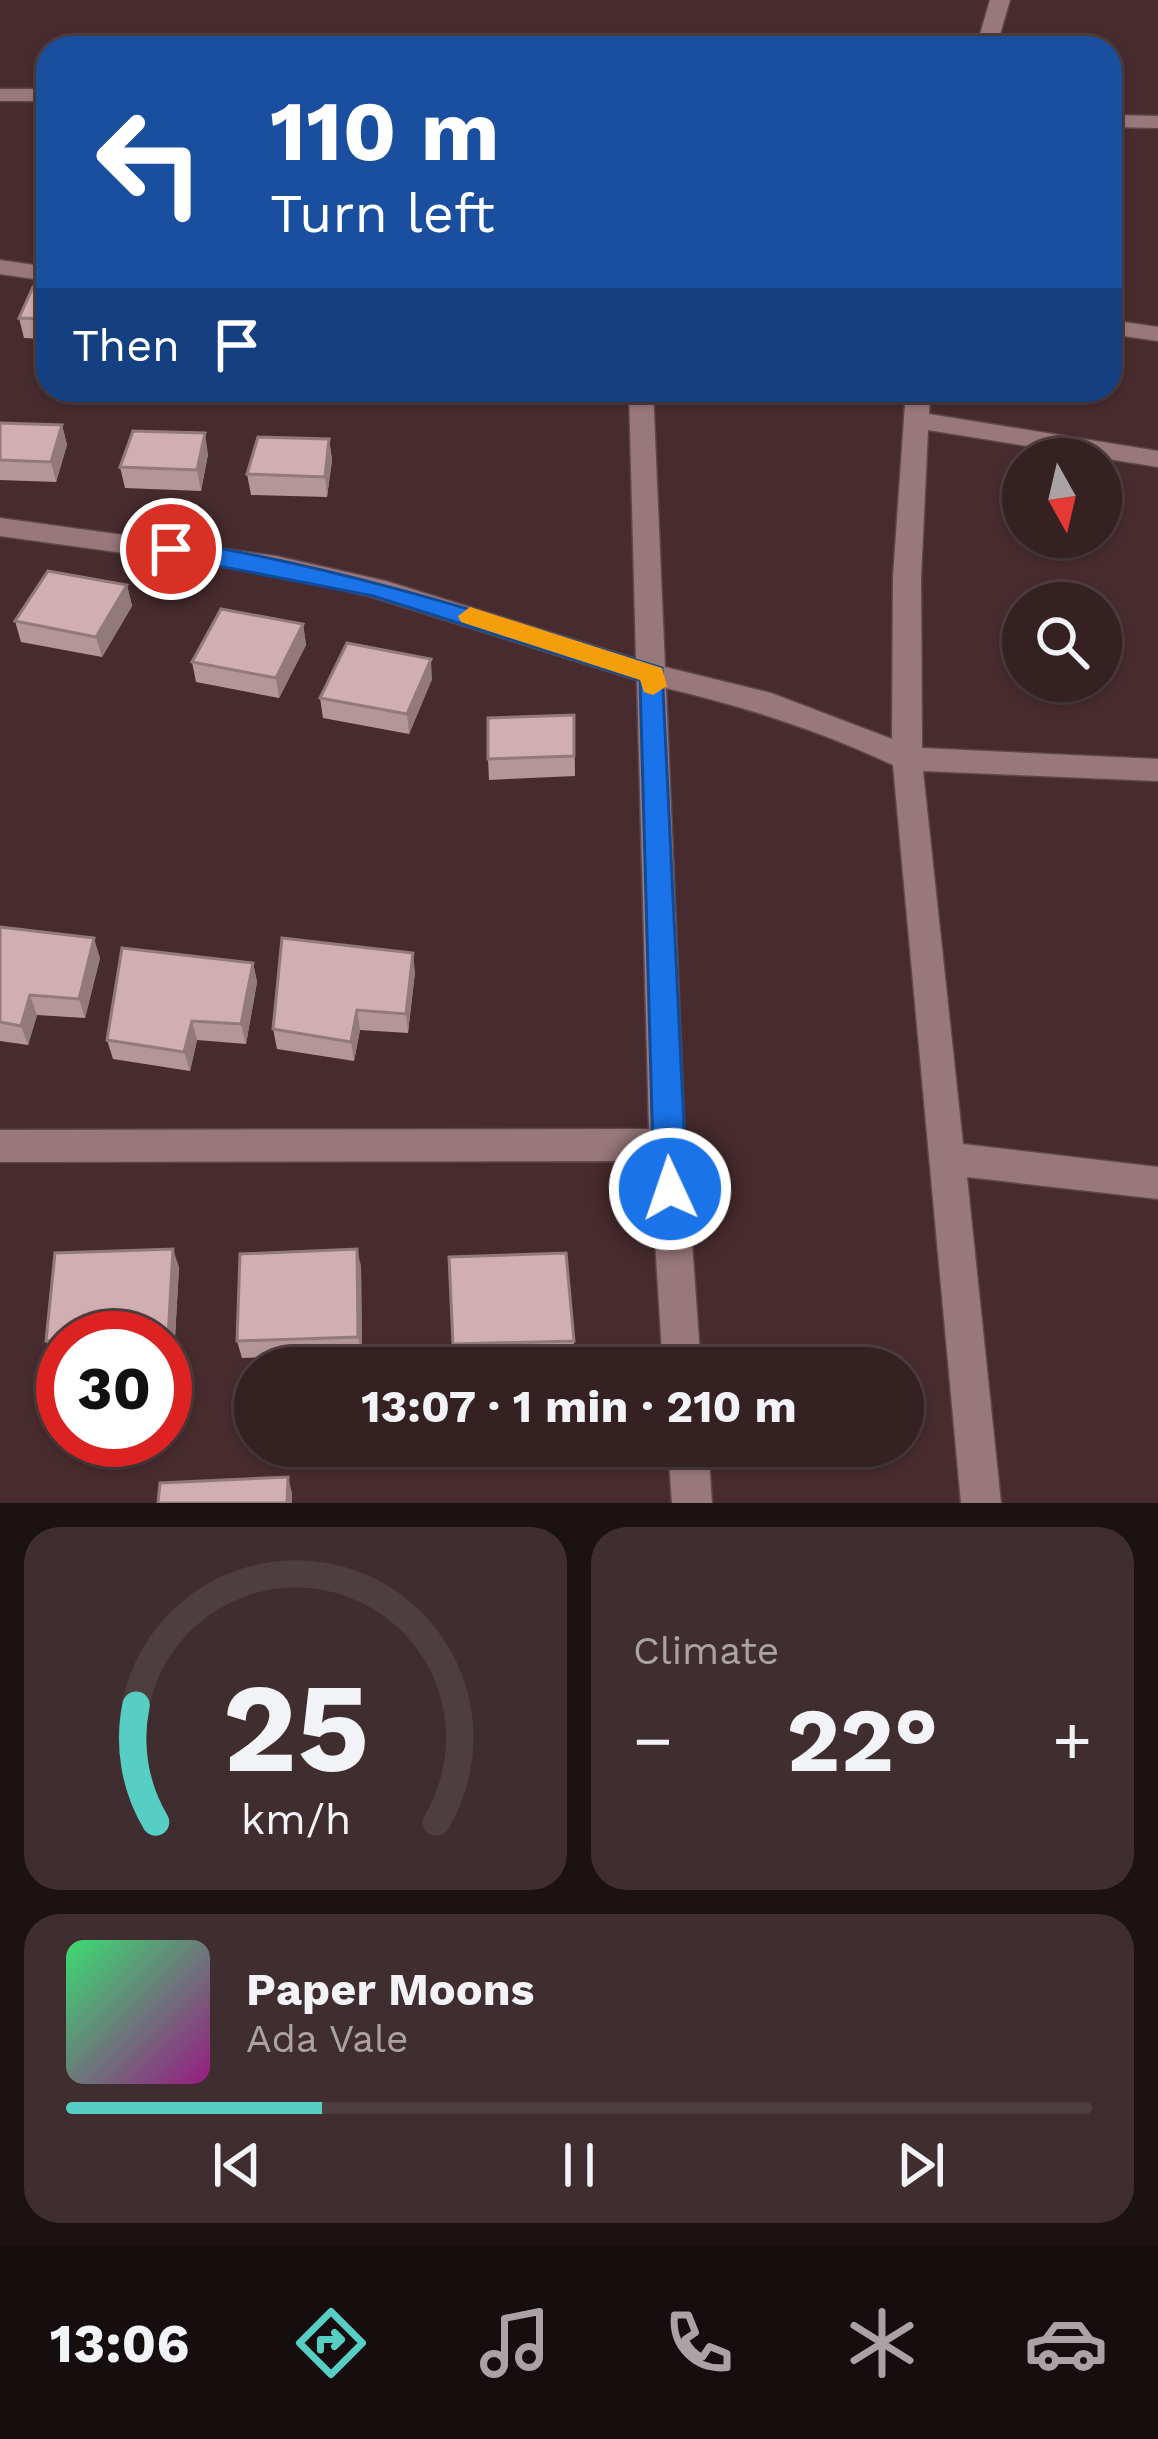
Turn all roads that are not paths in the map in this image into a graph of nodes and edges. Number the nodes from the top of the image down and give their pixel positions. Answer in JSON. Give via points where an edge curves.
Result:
{"nodes":[{"id":1,"x":1000,"y":0,"type":"edge"},
{"id":2,"x":990,"y":36,"type":"edge"},
{"id":3,"x":0,"y":95,"type":"edge"},
{"id":4,"x":36,"y":95,"type":"edge"},
{"id":5,"x":1122,"y":121,"type":"edge"},
{"id":6,"x":1158,"y":122,"type":"edge"},
{"id":7,"x":0,"y":267,"type":"edge"},
{"id":8,"x":36,"y":272,"type":"edge"},
{"id":9,"x":1122,"y":329,"type":"edge"},
{"id":10,"x":1158,"y":334,"type":"edge"},
{"id":11,"x":641,"y":402,"type":"edge"},
{"id":12,"x":916,"y":405,"type":"edge"},
{"id":13,"x":1158,"y":459,"type":"edge"},
{"id":14,"x":0,"y":526,"type":"edge"},
{"id":15,"x":653,"y":675,"type":"junction"},
{"id":16,"x":907,"y":759,"type":"junction"},
{"id":17,"x":1158,"y":770,"type":"edge"},
{"id":18,"x":0,"y":1128,"type":"edge"},
{"id":19,"x":46,"y":1143,"type":"junction"},
{"id":20,"x":667,"y":1144,"type":"junction"},
{"id":21,"x":0,"y":1146,"type":"edge"},
{"id":22,"x":944,"y":1158,"type":"junction"},
{"id":23,"x":1158,"y":1183,"type":"edge"},
{"id":24,"x":681,"y":1347,"type":"edge"},
{"id":25,"x":689,"y":1467,"type":"edge"},
{"id":26,"x":692,"y":1503,"type":"edge"},
{"id":27,"x":981,"y":1503,"type":"edge"}],
"edges":[{"from":1,"to":2,"type":"street"},
{"from":3,"to":4,"type":"street"},
{"from":5,"to":6,"type":"street"},
{"from":7,"to":8,"type":"street"},
{"from":9,"to":10,"type":"street"},
{"from":11,"to":15,"type":"street"},
{"from":12,"to":13,"type":"street"},
{"from":12,"to":16,"type":"street"},
{"from":14,"to":15,"type":"street","via":[[296,569]]},
{"from":15,"to":16,"type":"street","via":[[761,700]]},
{"from":15,"to":20,"type":"street"},
{"from":16,"to":17,"type":"street"},
{"from":16,"to":22,"type":"street"},
{"from":18,"to":19,"type":"street"},
{"from":19,"to":20,"type":"street"},
{"from":19,"to":21,"type":"street"},
{"from":20,"to":24,"type":"street"},
{"from":22,"to":23,"type":"street"},
{"from":22,"to":27,"type":"street"},
{"from":25,"to":26,"type":"street"}]}
